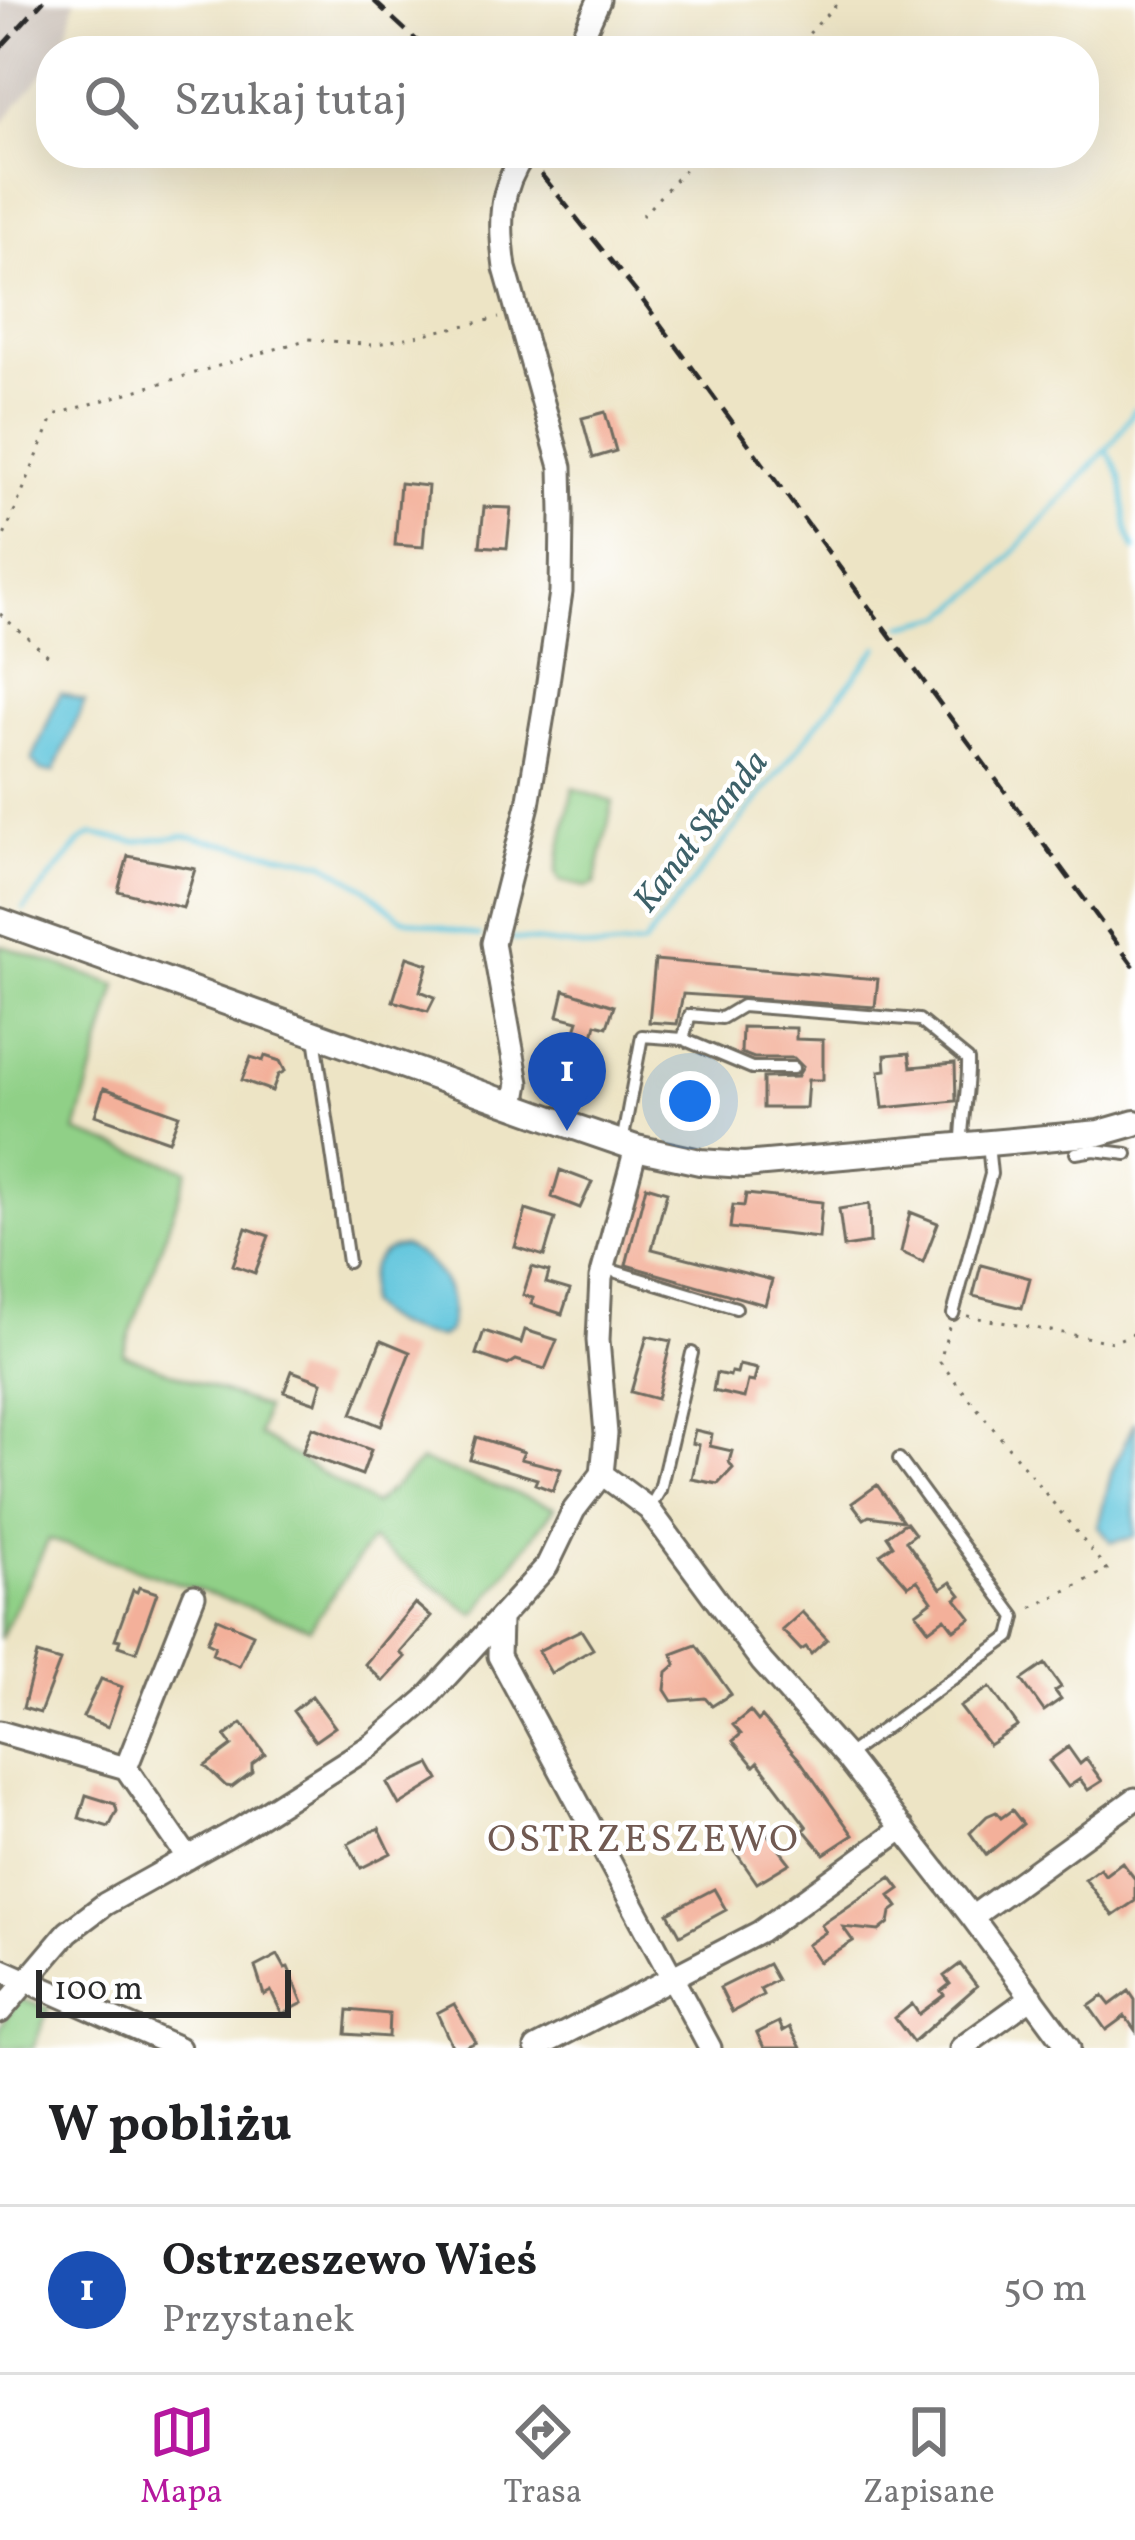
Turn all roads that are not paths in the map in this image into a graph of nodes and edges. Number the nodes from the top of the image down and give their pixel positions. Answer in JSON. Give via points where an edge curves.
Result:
{"nodes":[{"id":1,"x":599,"y":0,"type":"edge"},
{"id":2,"x":583,"y":36,"type":"edge"},
{"id":3,"x":514,"y":168,"type":"edge"},
{"id":4,"x":0,"y":921,"type":"edge"},
{"id":5,"x":314,"y":1034,"type":"junction"},
{"id":6,"x":683,"y":1039,"type":"junction"},
{"id":7,"x":793,"y":1068,"type":"dead end"},
{"id":8,"x":514,"y":1106,"type":"junction"},
{"id":9,"x":1135,"y":1123,"type":"edge"},
{"id":10,"x":988,"y":1144,"type":"junction"},
{"id":11,"x":629,"y":1145,"type":"junction"},
{"id":12,"x":1085,"y":1146,"type":"junction"},
{"id":13,"x":962,"y":1147,"type":"junction"},
{"id":14,"x":1127,"y":1154,"type":"dead end"},
{"id":15,"x":348,"y":1262,"type":"dead end"},
{"id":16,"x":604,"y":1268,"type":"junction"},
{"id":17,"x":736,"y":1307,"type":"dead end"},
{"id":18,"x":952,"y":1314,"type":"road end"},
{"id":19,"x":692,"y":1353,"type":"dead end"},
{"id":20,"x":899,"y":1459,"type":"dead end"},
{"id":21,"x":602,"y":1474,"type":"junction"},
{"id":22,"x":649,"y":1509,"type":"junction"},
{"id":23,"x":194,"y":1596,"type":"dead end"},
{"id":24,"x":500,"y":1621,"type":"junction"},
{"id":25,"x":0,"y":1732,"type":"edge"},
{"id":26,"x":846,"y":1756,"type":"junction"},
{"id":27,"x":127,"y":1768,"type":"junction"},
{"id":28,"x":1135,"y":1799,"type":"edge"},
{"id":29,"x":903,"y":1828,"type":"junction"},
{"id":30,"x":188,"y":1858,"type":"junction"},
{"id":31,"x":973,"y":1917,"type":"junction"},
{"id":32,"x":0,"y":1970,"type":"edge"},
{"id":33,"x":672,"y":1974,"type":"junction"},
{"id":34,"x":25,"y":1980,"type":"junction"},
{"id":35,"x":1032,"y":1997,"type":"junction"},
{"id":36,"x":0,"y":2012,"type":"edge"},
{"id":37,"x":178,"y":2048,"type":"edge"},
{"id":38,"x":536,"y":2048,"type":"edge"},
{"id":39,"x":710,"y":2048,"type":"edge"},
{"id":40,"x":962,"y":2048,"type":"edge"},
{"id":41,"x":1069,"y":2048,"type":"edge"}],
"edges":[{"from":1,"to":2,"type":"street"},
{"from":3,"to":8,"type":"street","via":[[500,208],[505,268],[561,467],[561,592],[528,805],[493,943],[518,1083]]},
{"from":4,"to":5,"type":"street"},
{"from":5,"to":8,"type":"street"},
{"from":5,"to":15,"type":"lane"},
{"from":6,"to":7,"type":"lane","via":[[752,1068]]},
{"from":6,"to":11,"type":"lane","via":[[642,1036]]},
{"from":6,"to":13,"type":"lane","via":[[690,1015],[722,1018],[742,1006],[919,1020],[968,1060]]},
{"from":8,"to":11,"type":"street"},
{"from":9,"to":12,"type":"street"},
{"from":10,"to":12,"type":"street"},
{"from":10,"to":13,"type":"street"},
{"from":10,"to":18,"type":"lane","via":[[991,1174]]},
{"from":11,"to":13,"type":"street","via":[[756,1165]]},
{"from":11,"to":16,"type":"street"},
{"from":12,"to":14,"type":"lane"},
{"from":16,"to":17,"type":"lane"},
{"from":16,"to":21,"type":"street"},
{"from":19,"to":22,"type":"lane"},
{"from":20,"to":26,"type":"lane","via":[[1015,1616],[1010,1637]]},
{"from":21,"to":22,"type":"street"},
{"from":21,"to":24,"type":"street","via":[[547,1566]]},
{"from":22,"to":26,"type":"street","via":[[762,1662]]},
{"from":23,"to":27,"type":"street"},
{"from":24,"to":30,"type":"street","via":[[372,1745]]},
{"from":24,"to":33,"type":"street","via":[[499,1656]]},
{"from":25,"to":27,"type":"street"},
{"from":26,"to":29,"type":"street"},
{"from":27,"to":30,"type":"street"},
{"from":28,"to":31,"type":"street"},
{"from":29,"to":31,"type":"street"},
{"from":29,"to":33,"type":"street","via":[[760,1932]]},
{"from":30,"to":34,"type":"street","via":[[68,1931]]},
{"from":31,"to":35,"type":"street"},
{"from":32,"to":34,"type":"street"},
{"from":33,"to":38,"type":"street"},
{"from":33,"to":39,"type":"street"},
{"from":34,"to":36,"type":"street"},
{"from":34,"to":37,"type":"street"},
{"from":35,"to":40,"type":"street"},
{"from":35,"to":41,"type":"street"}]}
